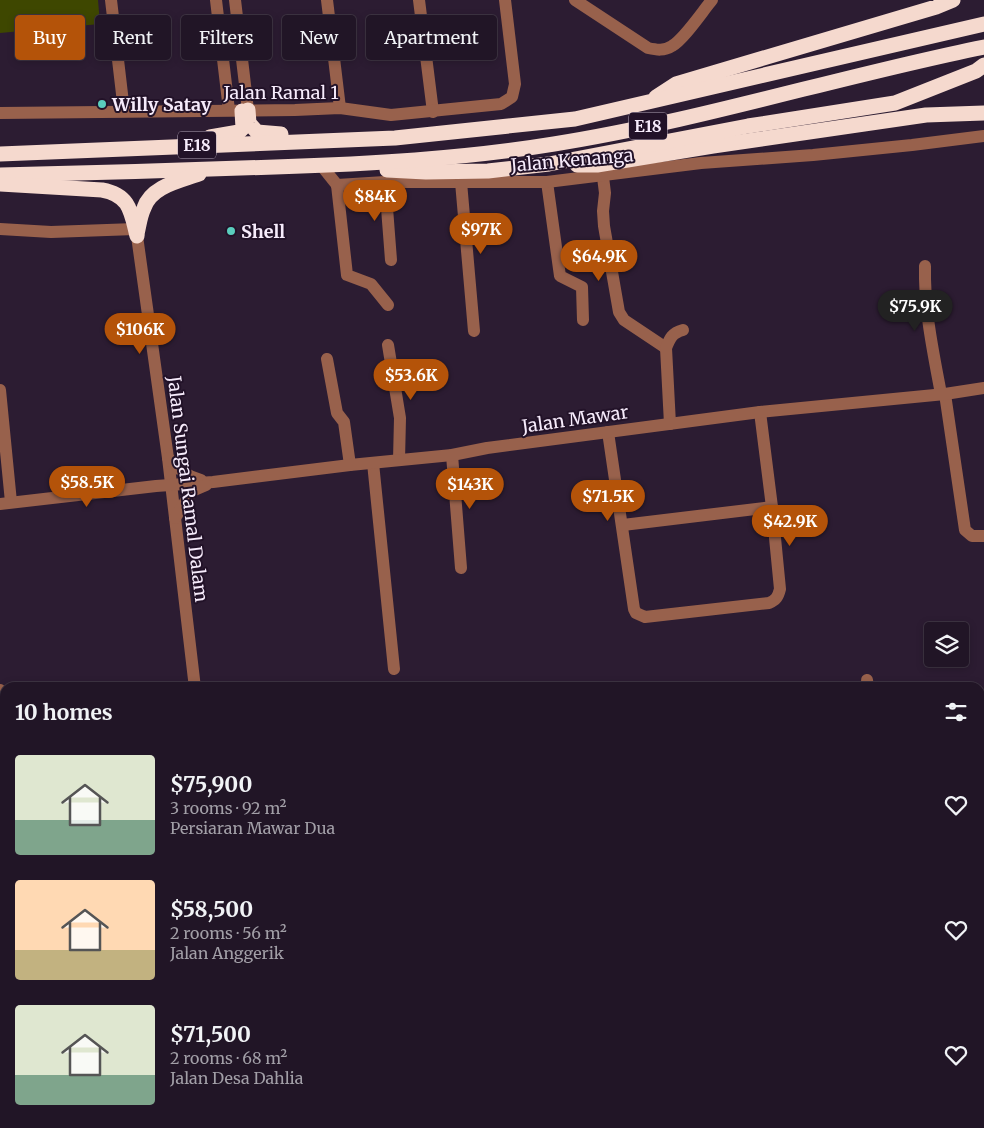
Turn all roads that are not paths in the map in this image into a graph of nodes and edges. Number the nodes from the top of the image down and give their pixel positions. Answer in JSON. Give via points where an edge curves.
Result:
{"nodes":[{"id":1,"x":111,"y":0,"type":"edge"},
{"id":2,"x":216,"y":0,"type":"edge"},
{"id":3,"x":235,"y":0,"type":"edge"},
{"id":4,"x":327,"y":0,"type":"edge"},
{"id":5,"x":419,"y":0,"type":"edge"},
{"id":6,"x":506,"y":0,"type":"edge"},
{"id":7,"x":575,"y":0,"type":"edge"},
{"id":8,"x":924,"y":0,"type":"edge"},
{"id":9,"x":952,"y":0,"type":"edge"},
{"id":10,"x":708,"y":2,"type":"edge"},
{"id":11,"x":879,"y":22,"type":"junction"},
{"id":12,"x":984,"y":24,"type":"edge"},
{"id":13,"x":984,"y":48,"type":"edge"},
{"id":14,"x":984,"y":65,"type":"edge"},
{"id":15,"x":646,"y":103,"type":"junction"},
{"id":16,"x":340,"y":108,"type":"junction"},
{"id":17,"x":239,"y":110,"type":"junction"},
{"id":18,"x":124,"y":111,"type":"junction"},
{"id":19,"x":434,"y":112,"type":"junction"},
{"id":20,"x":0,"y":113,"type":"edge"},
{"id":21,"x":984,"y":113,"type":"edge"},
{"id":22,"x":984,"y":136,"type":"edge"},
{"id":23,"x":395,"y":138,"type":"junction"},
{"id":24,"x":129,"y":148,"type":"junction"},
{"id":25,"x":0,"y":154,"type":"edge"},
{"id":26,"x":368,"y":164,"type":"junction"},
{"id":27,"x":549,"y":164,"type":"junction"},
{"id":28,"x":321,"y":165,"type":"junction"},
{"id":29,"x":212,"y":169,"type":"junction"},
{"id":30,"x":0,"y":175,"type":"edge"},
{"id":31,"x":603,"y":177,"type":"junction"},
{"id":32,"x":385,"y":182,"type":"junction"},
{"id":33,"x":461,"y":182,"type":"junction"},
{"id":34,"x":547,"y":182,"type":"junction"},
{"id":35,"x":0,"y":184,"type":"edge"},
{"id":36,"x":337,"y":185,"type":"junction"},
{"id":37,"x":0,"y":228,"type":"edge"},
{"id":38,"x":136,"y":232,"type":"junction"},
{"id":39,"x":391,"y":260,"type":"dead end"},
{"id":40,"x":925,"y":266,"type":"dead end"},
{"id":41,"x":388,"y":305,"type":"dead end"},
{"id":42,"x":583,"y":320,"type":"dead end"},
{"id":43,"x":683,"y":330,"type":"dead end"},
{"id":44,"x":474,"y":331,"type":"dead end"},
{"id":45,"x":388,"y":345,"type":"dead end"},
{"id":46,"x":666,"y":348,"type":"junction"},
{"id":47,"x":327,"y":359,"type":"dead end"},
{"id":48,"x":984,"y":388,"type":"edge"},
{"id":49,"x":0,"y":390,"type":"edge"},
{"id":50,"x":943,"y":394,"type":"junction"},
{"id":51,"x":760,"y":412,"type":"junction"},
{"id":52,"x":670,"y":424,"type":"junction"},
{"id":53,"x":608,"y":432,"type":"junction"},
{"id":54,"x":452,"y":455,"type":"junction"},
{"id":55,"x":168,"y":458,"type":"junction"},
{"id":56,"x":399,"y":460,"type":"junction"},
{"id":57,"x":373,"y":463,"type":"junction"},
{"id":58,"x":350,"y":465,"type":"junction"},
{"id":59,"x":213,"y":482,"type":"junction"},
{"id":60,"x":171,"y":485,"type":"junction"},
{"id":61,"x":6,"y":503,"type":"edge"},
{"id":62,"x":772,"y":507,"type":"junction"},
{"id":63,"x":175,"y":518,"type":"junction"},
{"id":64,"x":623,"y":525,"type":"junction"},
{"id":65,"x":984,"y":536,"type":"edge"},
{"id":66,"x":461,"y":568,"type":"dead end"},
{"id":67,"x":394,"y":669,"type":"dead end"},
{"id":68,"x":194,"y":682,"type":"edge"}],
"edges":[{"from":1,"to":18,"type":"street"},
{"from":2,"to":17,"type":"street"},
{"from":3,"to":17,"type":"street"},
{"from":4,"to":16,"type":"street"},
{"from":5,"to":19,"type":"street"},
{"from":6,"to":19,"type":"street","name":"Jalan Ramal 1","via":[[515,84],[512,97],[501,104]]},
{"from":7,"to":10,"type":"street","via":[[648,48],[656,50],[672,46]]},
{"from":8,"to":11,"type":"highway"},
{"from":9,"to":11,"type":"highway"},
{"from":11,"to":15,"type":"highway","via":[[676,84]]},
{"from":12,"to":15,"type":"highway","number":"E18"},
{"from":13,"to":26,"type":"highway","number":"E18","via":[[922,60],[661,124],[556,144],[475,156]]},
{"from":14,"to":27,"type":"highway","number":"E18","via":[[895,103],[748,126]]},
{"from":15,"to":23,"type":"highway","number":"E18","via":[[575,119]]},
{"from":16,"to":17,"type":"street","name":"Jalan Ramal 1"},
{"from":16,"to":19,"type":"street","name":"Jalan Ramal 1","via":[[391,115]]},
{"from":17,"to":18,"type":"street","name":"Jalan Ramal 1"},
{"from":17,"to":23,"type":"highway","via":[[257,132]]},
{"from":17,"to":24,"type":"highway","via":[[243,128],[239,132]]},
{"from":18,"to":20,"type":"street","name":"Jalan Ramal 1"},
{"from":21,"to":27,"type":"highway","via":[[926,115],[597,165]]},
{"from":22,"to":31,"type":"street","name":"Jalan Kenanga","via":[[823,154],[701,163]]},
{"from":23,"to":24,"type":"highway","number":"E18"},
{"from":24,"to":25,"type":"highway","number":"E18"},
{"from":26,"to":27,"type":"highway","number":"E18","via":[[382,170],[426,172],[488,171]]},
{"from":26,"to":28,"type":"highway","number":"E18"},
{"from":28,"to":29,"type":"highway","number":"E18"},
{"from":28,"to":36,"type":"street"},
{"from":29,"to":30,"type":"highway","number":"E18"},
{"from":29,"to":38,"type":"highway","via":[[154,193],[144,207]]},
{"from":31,"to":34,"type":"street","name":"Jalan Kenanga"},
{"from":31,"to":46,"type":"street","via":[[604,226],[619,312],[624,320]]},
{"from":32,"to":33,"type":"street","name":"Jalan Kenanga"},
{"from":32,"to":36,"type":"street","name":"Jalan Kenanga"},
{"from":32,"to":39,"type":"street"},
{"from":33,"to":34,"type":"street","name":"Jalan Kenanga"},
{"from":33,"to":44,"type":"street"},
{"from":34,"to":42,"type":"street","via":[[560,276],[582,287]]},
{"from":35,"to":38,"type":"highway","via":[[114,192],[124,200]]},
{"from":36,"to":41,"type":"street","via":[[348,275],[371,284]]},
{"from":37,"to":38,"type":"street"},
{"from":38,"to":55,"type":"street","name":"Jalan Sungai Ramal Dalam"},
{"from":40,"to":50,"type":"street","via":[[927,323]]},
{"from":43,"to":46,"type":"street","via":[[674,332]]},
{"from":45,"to":56,"type":"street","via":[[400,418]]},
{"from":46,"to":52,"type":"street"},
{"from":47,"to":58,"type":"street","via":[[337,413],[344,422]]},
{"from":48,"to":50,"type":"street","name":"Jalan Mawar"},
{"from":49,"to":61,"type":"street"},
{"from":50,"to":51,"type":"street","name":"Jalan Mawar"},
{"from":50,"to":65,"type":"street","via":[[965,530],[972,536]]},
{"from":51,"to":52,"type":"street","name":"Jalan Mawar"},
{"from":51,"to":62,"type":"street"},
{"from":52,"to":53,"type":"street","name":"Jalan Mawar"},
{"from":53,"to":54,"type":"street","name":"Jalan Mawar"},
{"from":53,"to":64,"type":"street"},
{"from":54,"to":56,"type":"street","name":"Jalan Mawar"},
{"from":54,"to":66,"type":"street"},
{"from":55,"to":59,"type":"street","via":[[190,477]]},
{"from":55,"to":60,"type":"street","name":"Jalan Sungai Ramal Dalam"},
{"from":56,"to":57,"type":"street","name":"Jalan Mawar"},
{"from":57,"to":58,"type":"street","name":"Jalan Mawar"},
{"from":57,"to":67,"type":"street"},
{"from":58,"to":59,"type":"street","name":"Jalan Mawar"},
{"from":59,"to":60,"type":"street","name":"Jalan Mawar"},
{"from":59,"to":63,"type":"street","via":[[192,491]]},
{"from":60,"to":61,"type":"street","name":"Jalan Mawar"},
{"from":60,"to":63,"type":"street","name":"Jalan Sungai Ramal Dalam"},
{"from":62,"to":64,"type":"street"},
{"from":62,"to":64,"type":"street","via":[[779,596],[769,602],[645,617],[634,609]]},
{"from":63,"to":68,"type":"street","name":"Jalan Sungai Ramal Dalam"}]}
